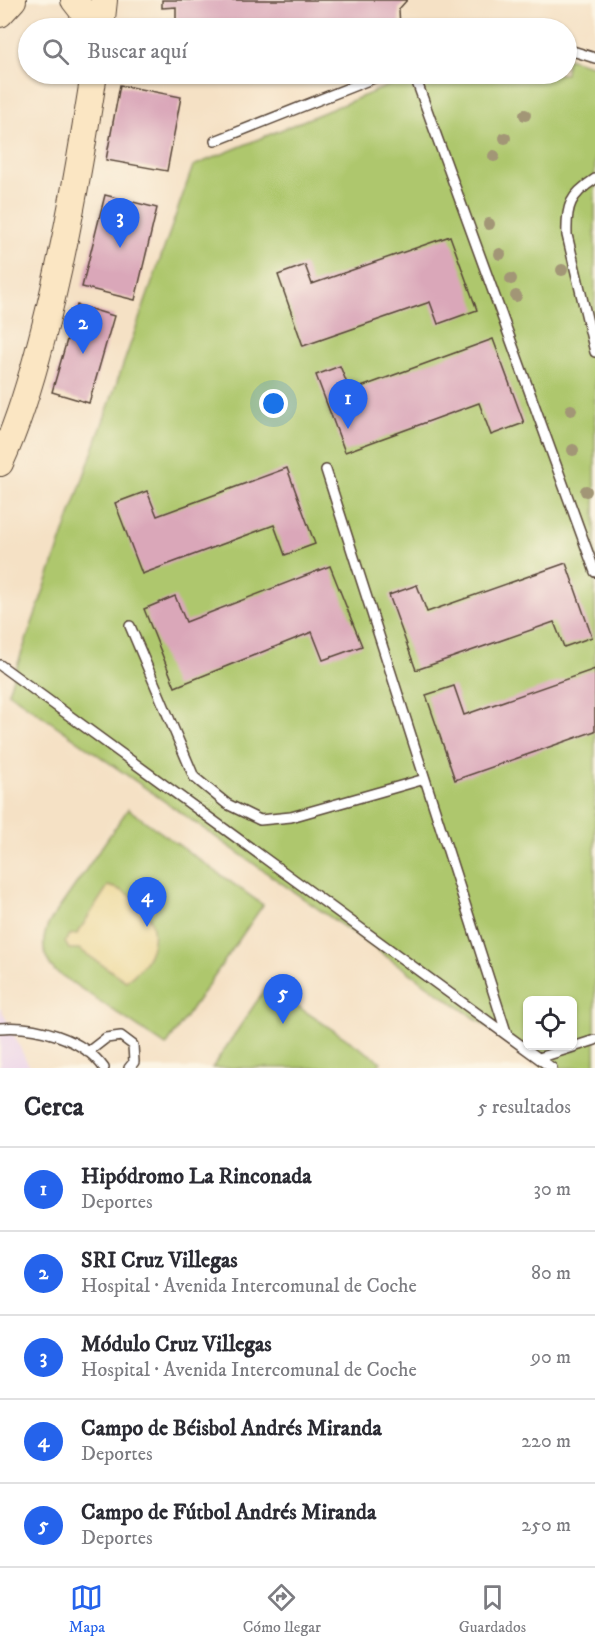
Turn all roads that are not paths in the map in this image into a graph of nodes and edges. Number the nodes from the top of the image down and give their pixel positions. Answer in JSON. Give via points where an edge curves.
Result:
{"nodes":[{"id":1,"x":3,"y":0,"type":"edge"},
{"id":2,"x":13,"y":0,"type":"edge"},
{"id":3,"x":74,"y":0,"type":"edge"},
{"id":4,"x":104,"y":0,"type":"edge"},
{"id":5,"x":0,"y":8,"type":"edge"},
{"id":6,"x":0,"y":14,"type":"edge"},
{"id":7,"x":88,"y":18,"type":"edge"},
{"id":8,"x":102,"y":18,"type":"edge"},
{"id":9,"x":577,"y":52,"type":"edge"},
{"id":10,"x":595,"y":58,"type":"edge"},
{"id":11,"x":92,"y":84,"type":"edge"},
{"id":12,"x":359,"y":84,"type":"edge"},
{"id":13,"x":418,"y":84,"type":"edge"},
{"id":14,"x":215,"y":141,"type":"dead end"},
{"id":15,"x":595,"y":179,"type":"edge"},
{"id":16,"x":595,"y":352,"type":"edge"},
{"id":17,"x":27,"y":395,"type":"junction"},
{"id":18,"x":0,"y":426,"type":"edge"},
{"id":19,"x":0,"y":463,"type":"edge"},
{"id":20,"x":326,"y":470,"type":"dead end"},
{"id":21,"x":595,"y":572,"type":"edge"},
{"id":22,"x":130,"y":626,"type":"dead end"},
{"id":23,"x":0,"y":665,"type":"edge"},
{"id":24,"x":425,"y":779,"type":"junction"},
{"id":25,"x":0,"y":1028,"type":"edge"},
{"id":26,"x":507,"y":1035,"type":"junction"},
{"id":27,"x":595,"y":1040,"type":"edge"},
{"id":28,"x":88,"y":1052,"type":"junction"},
{"id":29,"x":539,"y":1058,"type":"junction"},
{"id":30,"x":104,"y":1068,"type":"edge"},
{"id":31,"x":129,"y":1068,"type":"edge"},
{"id":32,"x":552,"y":1068,"type":"edge"}],
"edges":[{"from":1,"to":5,"type":"main road"},
{"from":2,"to":6,"type":"main road"},
{"from":3,"to":7,"type":"main road"},
{"from":4,"to":8,"type":"main road"},
{"from":9,"to":10,"type":"lane"},
{"from":11,"to":17,"type":"main road","via":[[55,290]]},
{"from":12,"to":14,"type":"lane"},
{"from":13,"to":21,"type":"lane"},
{"from":15,"to":16,"type":"lane","via":[[572,198],[566,216]]},
{"from":17,"to":18,"type":"main road"},
{"from":17,"to":19,"type":"main road"},
{"from":20,"to":24,"type":"lane"},
{"from":22,"to":24,"type":"lane","via":[[194,777],[227,804],[260,820],[291,817]]},
{"from":23,"to":26,"type":"lane"},
{"from":24,"to":26,"type":"lane"},
{"from":25,"to":28,"type":"lane","via":[[47,1031]]},
{"from":26,"to":29,"type":"lane"},
{"from":27,"to":29,"type":"lane"},
{"from":28,"to":30,"type":"lane"},
{"from":28,"to":31,"type":"lane","via":[[106,1038],[121,1036],[133,1045],[134,1062]]},
{"from":29,"to":32,"type":"lane"}]}
